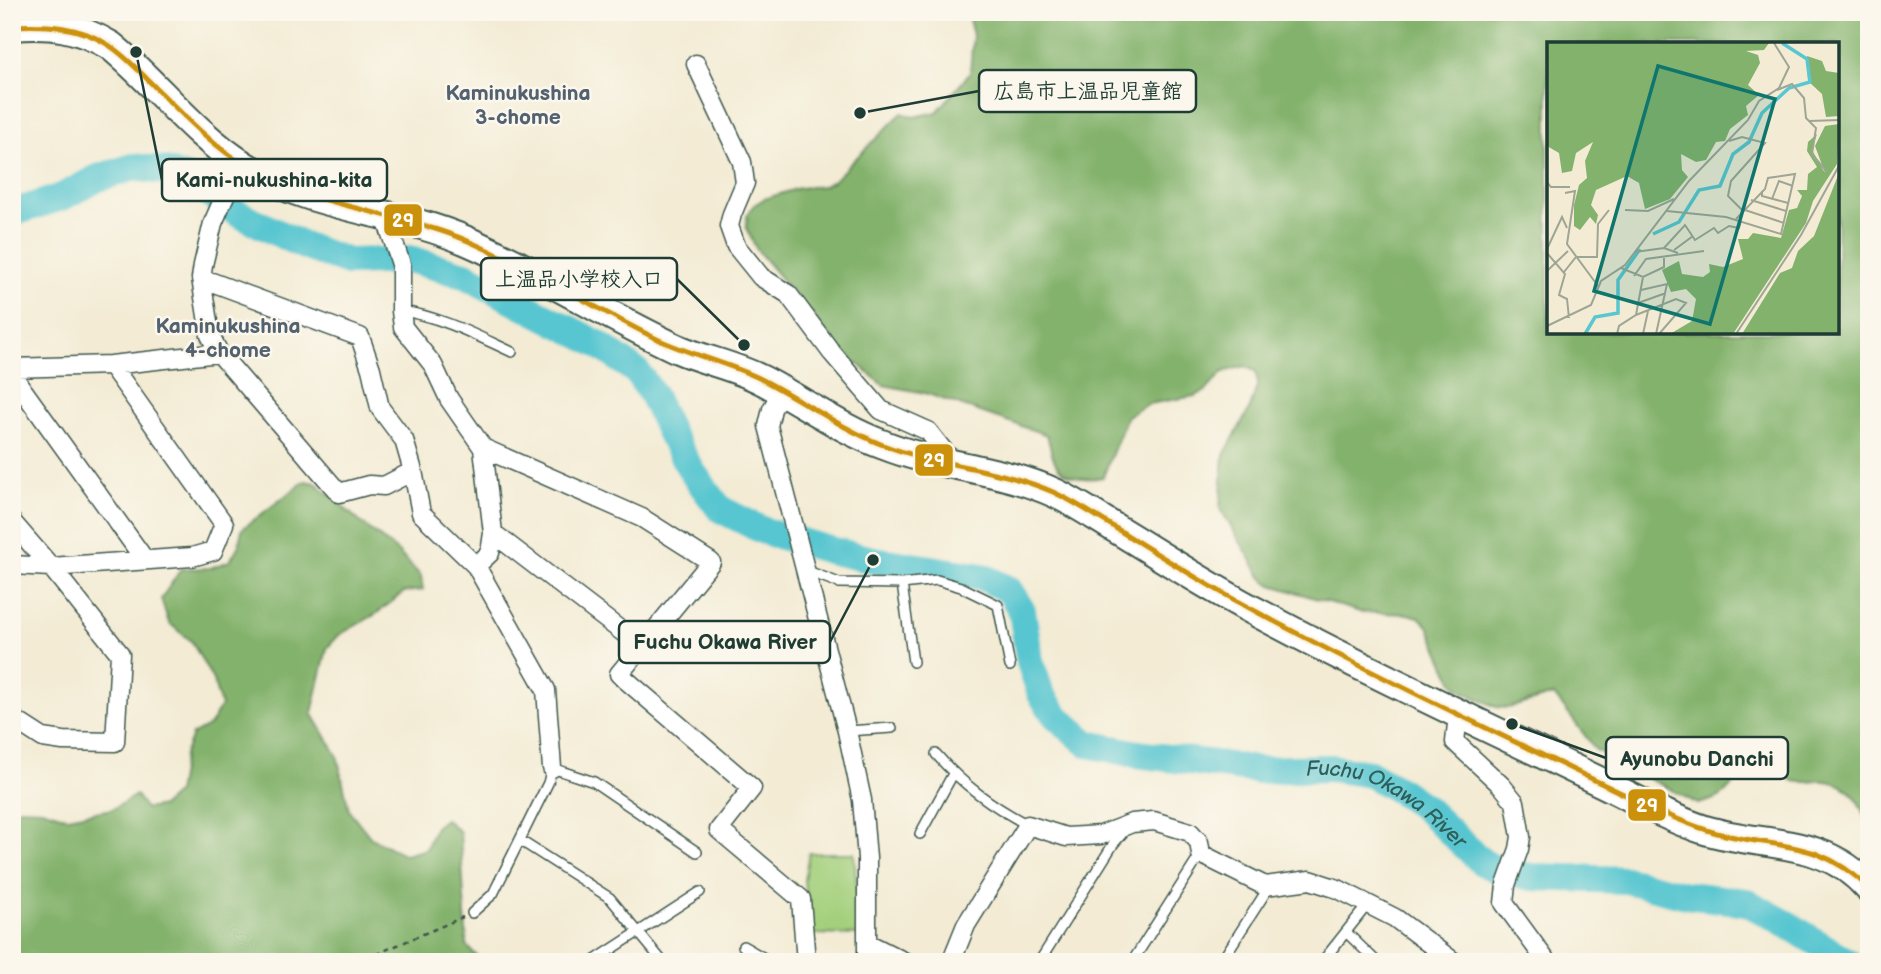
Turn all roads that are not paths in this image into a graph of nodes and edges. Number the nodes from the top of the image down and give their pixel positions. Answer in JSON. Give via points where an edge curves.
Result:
{"nodes":[{"id":1,"x":54,"y":18,"type":"edge"},
{"id":2,"x":12,"y":26,"type":"edge"},
{"id":3,"x":696,"y":64,"type":"dead end"},
{"id":4,"x":234,"y":173,"type":"junction"},
{"id":5,"x":389,"y":228,"type":"junction"},
{"id":6,"x":201,"y":278,"type":"junction"},
{"id":7,"x":401,"y":311,"type":"junction"},
{"id":8,"x":512,"y":352,"type":"dead end"},
{"id":9,"x":219,"y":354,"type":"junction"},
{"id":10,"x":111,"y":365,"type":"junction"},
{"id":11,"x":12,"y":368,"type":"edge"},
{"id":12,"x":12,"y":374,"type":"edge"},
{"id":13,"x":782,"y":391,"type":"junction"},
{"id":14,"x":483,"y":448,"type":"junction"},
{"id":15,"x":955,"y":465,"type":"junction"},
{"id":16,"x":413,"y":471,"type":"junction"},
{"id":17,"x":12,"y":522,"type":"edge"},
{"id":18,"x":493,"y":533,"type":"junction"},
{"id":19,"x":145,"y":560,"type":"junction"},
{"id":20,"x":12,"y":565,"type":"edge"},
{"id":21,"x":476,"y":566,"type":"junction"},
{"id":22,"x":804,"y":566,"type":"junction"},
{"id":23,"x":51,"y":567,"type":"junction"},
{"id":24,"x":902,"y":584,"type":"junction"},
{"id":25,"x":641,"y":646,"type":"junction"},
{"id":26,"x":913,"y":662,"type":"dead end"},
{"id":27,"x":1010,"y":666,"type":"dead end"},
{"id":28,"x":1458,"y":715,"type":"junction"},
{"id":29,"x":12,"y":718,"type":"edge"},
{"id":30,"x":892,"y":728,"type":"dead end"},
{"id":31,"x":847,"y":730,"type":"junction"},
{"id":32,"x":936,"y":754,"type":"dead end"},
{"id":33,"x":552,"y":768,"type":"junction"},
{"id":34,"x":953,"y":774,"type":"junction"},
{"id":35,"x":1132,"y":823,"type":"junction"},
{"id":36,"x":1028,"y":825,"type":"junction"},
{"id":37,"x":920,"y":834,"type":"dead end"},
{"id":38,"x":521,"y":841,"type":"junction"},
{"id":39,"x":696,"y":852,"type":"dead end"},
{"id":40,"x":1201,"y":853,"type":"junction"},
{"id":41,"x":1270,"y":885,"type":"junction"},
{"id":42,"x":1869,"y":888,"type":"edge"},
{"id":43,"x":700,"y":892,"type":"dead end"},
{"id":44,"x":1368,"y":904,"type":"junction"},
{"id":45,"x":472,"y":913,"type":"road end"},
{"id":46,"x":639,"y":931,"type":"junction"},
{"id":47,"x":1346,"y":932,"type":"junction"},
{"id":48,"x":743,"y":946,"type":"dead end"},
{"id":49,"x":868,"y":953,"type":"edge"},
{"id":50,"x":1041,"y":959,"type":"dead end"},
{"id":51,"x":592,"y":962,"type":"edge"},
{"id":52,"x":663,"y":962,"type":"edge"},
{"id":53,"x":771,"y":962,"type":"edge"},
{"id":54,"x":806,"y":962,"type":"edge"},
{"id":55,"x":905,"y":962,"type":"edge"},
{"id":56,"x":951,"y":962,"type":"edge"},
{"id":57,"x":1132,"y":962,"type":"edge"},
{"id":58,"x":1221,"y":962,"type":"edge"},
{"id":59,"x":1322,"y":962,"type":"edge"},
{"id":60,"x":1377,"y":962,"type":"edge"},
{"id":61,"x":1454,"y":962,"type":"edge"},
{"id":62,"x":1547,"y":962,"type":"edge"}],
"edges":[{"from":1,"to":2,"type":"main road"},
{"from":1,"to":4,"type":"main road","via":[[111,46],[203,134]]},
{"from":3,"to":15,"type":"street","via":[[742,162],[745,183],[729,226],[736,246],[761,277],[788,294],[881,410],[929,431]]},
{"from":4,"to":5,"type":"main road","via":[[272,182]]},
{"from":4,"to":6,"type":"street","via":[[213,223]]},
{"from":5,"to":7,"type":"street","via":[[401,264]]},
{"from":5,"to":13,"type":"main road","via":[[428,226],[471,243],[683,351],[738,369]]},
{"from":6,"to":9,"type":"street","via":[[210,335]]},
{"from":6,"to":16,"type":"street","via":[[360,337],[380,408],[404,440]]},
{"from":7,"to":8,"type":"lane","via":[[422,313]]},
{"from":7,"to":14,"type":"street","via":[[404,327],[433,365],[449,399]]},
{"from":9,"to":10,"type":"street"},
{"from":9,"to":16,"type":"street","via":[[339,493],[384,486]]},
{"from":10,"to":11,"type":"street"},
{"from":10,"to":19,"type":"street","via":[[224,524],[213,551]]},
{"from":12,"to":19,"type":"street"},
{"from":13,"to":15,"type":"main road","via":[[867,439]]},
{"from":13,"to":22,"type":"street","via":[[768,426]]},
{"from":14,"to":18,"type":"street"},
{"from":14,"to":25,"type":"street","via":[[642,518],[711,562]]},
{"from":15,"to":28,"type":"main road","via":[[1059,495],[1255,612]]},
{"from":16,"to":21,"type":"street","via":[[421,513]]},
{"from":17,"to":23,"type":"street"},
{"from":18,"to":21,"type":"street","via":[[490,553]]},
{"from":18,"to":25,"type":"street"},
{"from":19,"to":23,"type":"street"},
{"from":20,"to":23,"type":"street"},
{"from":21,"to":33,"type":"street","via":[[545,690]]},
{"from":22,"to":24,"type":"lane","via":[[839,583]]},
{"from":22,"to":31,"type":"street"},
{"from":23,"to":29,"type":"street","via":[[120,654],[115,742],[43,738]]},
{"from":24,"to":26,"type":"lane"},
{"from":24,"to":27,"type":"lane","via":[[937,580],[998,605]]},
{"from":25,"to":54,"type":"street","via":[[619,674],[752,788],[719,830],[801,899]]},
{"from":28,"to":42,"type":"main road","via":[[1690,825],[1832,858]]},
{"from":28,"to":62,"type":"street","via":[[1455,741],[1516,802],[1520,849],[1504,903]]},
{"from":30,"to":31,"type":"lane"},
{"from":31,"to":49,"type":"street","via":[[862,800]]},
{"from":32,"to":34,"type":"lane"},
{"from":33,"to":38,"type":"lane"},
{"from":33,"to":39,"type":"lane","via":[[594,782]]},
{"from":34,"to":36,"type":"lane","via":[[996,809]]},
{"from":34,"to":37,"type":"lane"},
{"from":35,"to":36,"type":"street","via":[[1101,835],[1066,837]]},
{"from":35,"to":40,"type":"street","via":[[1154,821],[1190,832]]},
{"from":35,"to":50,"type":"lane","via":[[1114,843]]},
{"from":36,"to":56,"type":"street","via":[[966,925]]},
{"from":38,"to":45,"type":"lane","via":[[493,894]]},
{"from":38,"to":46,"type":"lane","via":[[610,898]]},
{"from":40,"to":41,"type":"street"},
{"from":40,"to":57,"type":"lane"},
{"from":41,"to":44,"type":"street","via":[[1310,880]]},
{"from":41,"to":58,"type":"lane"},
{"from":43,"to":46,"type":"lane"},
{"from":44,"to":47,"type":"lane"},
{"from":44,"to":61,"type":"street"},
{"from":46,"to":51,"type":"lane"},
{"from":46,"to":52,"type":"lane"},
{"from":47,"to":59,"type":"lane"},
{"from":47,"to":60,"type":"lane"},
{"from":48,"to":53,"type":"lane"},
{"from":49,"to":55,"type":"street"}]}
